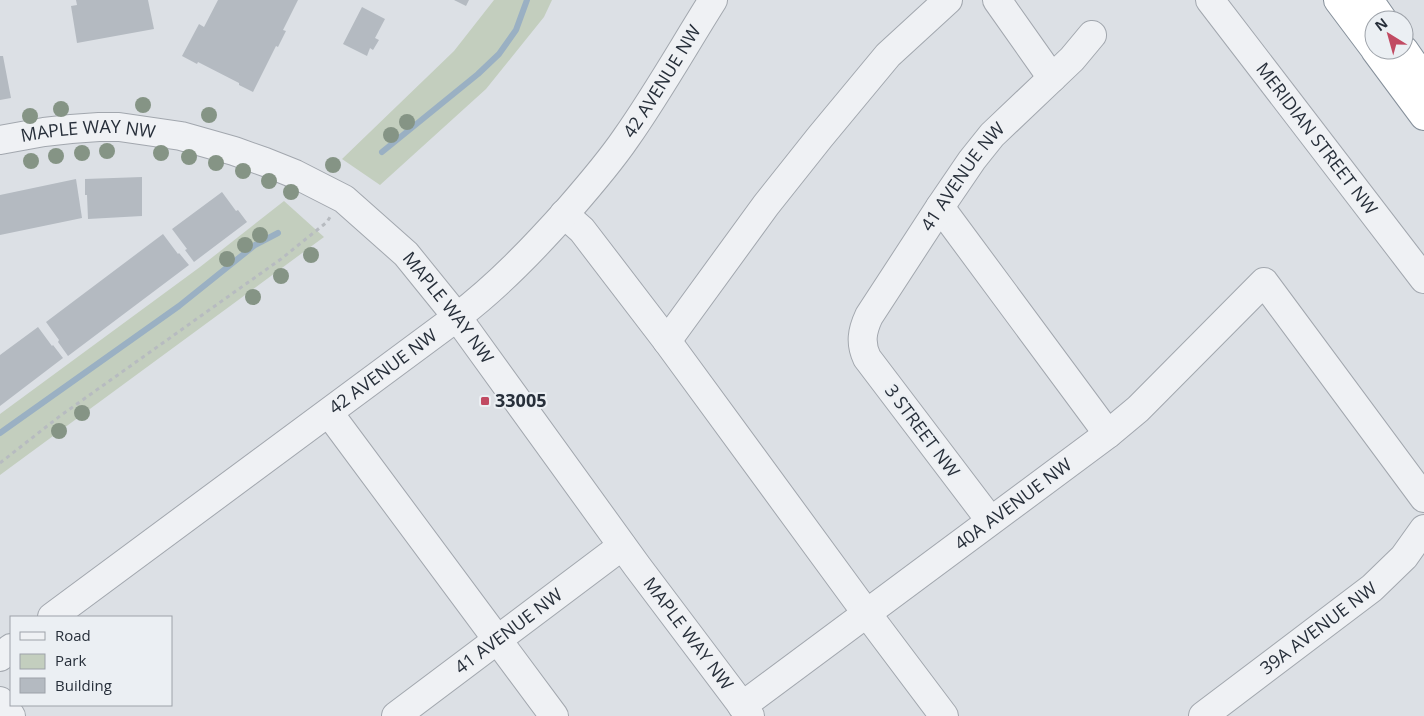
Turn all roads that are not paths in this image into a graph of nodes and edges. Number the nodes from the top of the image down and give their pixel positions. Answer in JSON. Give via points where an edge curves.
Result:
{"nodes":[{"id":1,"x":713,"y":0,"type":"edge"},
{"id":2,"x":948,"y":0,"type":"edge"},
{"id":3,"x":998,"y":0,"type":"edge"},
{"id":4,"x":1210,"y":0,"type":"edge"},
{"id":5,"x":1338,"y":0,"type":"edge"},
{"id":6,"x":1364,"y":34,"type":"edge"},
{"id":7,"x":1092,"y":35,"type":"dead end"},
{"id":8,"x":1383,"y":60,"type":"edge"},
{"id":9,"x":1411,"y":60,"type":"edge"},
{"id":10,"x":1052,"y":78,"type":"junction"},
{"id":11,"x":1424,"y":79,"type":"edge"},
{"id":12,"x":1424,"y":116,"type":"edge"},
{"id":13,"x":0,"y":140,"type":"edge"},
{"id":14,"x":940,"y":206,"type":"junction"},
{"id":15,"x":564,"y":214,"type":"junction"},
{"id":16,"x":1424,"y":279,"type":"edge"},
{"id":17,"x":457,"y":316,"type":"junction"},
{"id":18,"x":862,"y":338,"type":"joint"},
{"id":19,"x":667,"y":341,"type":"junction"},
{"id":20,"x":329,"y":413,"type":"junction"},
{"id":21,"x":1108,"y":434,"type":"junction"},
{"id":22,"x":1424,"y":498,"type":"edge"},
{"id":23,"x":990,"y":520,"type":"junction"},
{"id":24,"x":1424,"y":529,"type":"edge"},
{"id":25,"x":622,"y":546,"type":"junction"},
{"id":26,"x":866,"y":612,"type":"junction"},
{"id":27,"x":53,"y":616,"type":"edge"},
{"id":28,"x":498,"y":640,"type":"junction"},
{"id":29,"x":10,"y":649,"type":"edge"},
{"id":30,"x":0,"y":657,"type":"edge"},
{"id":31,"x":0,"y":701,"type":"edge"},
{"id":32,"x":746,"y":711,"type":"edge"},
{"id":33,"x":11,"y":716,"type":"edge"},
{"id":34,"x":396,"y":716,"type":"edge"},
{"id":35,"x":554,"y":716,"type":"edge"},
{"id":36,"x":944,"y":716,"type":"edge"},
{"id":37,"x":1202,"y":716,"type":"edge"}],
"edges":[{"from":1,"to":15,"type":"street","name":"42 AVENUE NW","via":[[626,139]]},
{"from":2,"to":19,"type":"street","via":[[888,55],[820,137]]},
{"from":3,"to":10,"type":"street"},
{"from":4,"to":16,"type":"street","name":"MERIDIAN STREET NW"},
{"from":5,"to":6,"type":"highway"},
{"from":7,"to":10,"type":"street","name":"41 AVENUE NW"},
{"from":8,"to":12,"type":"highway"},
{"from":9,"to":11,"type":"highway"},
{"from":10,"to":14,"type":"street","name":"41 AVENUE NW","via":[[992,135]]},
{"from":13,"to":17,"type":"street","name":"MAPLE WAY NW","via":[[72,128],[119,127],[181,136],[265,162],[344,199],[406,254]]},
{"from":14,"to":18,"type":"street","name":"41 AVENUE NW","via":[[869,316]]},
{"from":14,"to":21,"type":"street"},
{"from":15,"to":17,"type":"street","name":"42 AVENUE NW","via":[[509,272]]},
{"from":15,"to":19,"type":"street","via":[[582,230]]},
{"from":17,"to":20,"type":"street","name":"42 AVENUE NW"},
{"from":17,"to":25,"type":"street","name":"MAPLE WAY NW"},
{"from":18,"to":23,"type":"street","name":"3 STREET NW","via":[[867,358]]},
{"from":19,"to":26,"type":"street"},
{"from":20,"to":27,"type":"street","name":"42 AVENUE NW"},
{"from":20,"to":28,"type":"street"},
{"from":21,"to":22,"type":"street","name":"40A AVENUE NW","via":[[1138,409],[1264,282]]},
{"from":21,"to":23,"type":"street","name":"40A AVENUE NW"},
{"from":23,"to":26,"type":"street","name":"40A AVENUE NW"},
{"from":24,"to":37,"type":"street","name":"39A AVENUE NW","via":[[1404,557],[1372,588]]},
{"from":25,"to":28,"type":"street","name":"41 AVENUE NW"},
{"from":25,"to":32,"type":"street","name":"MAPLE WAY NW"},
{"from":26,"to":32,"type":"street","name":"40A AVENUE NW"},
{"from":26,"to":36,"type":"street"},
{"from":28,"to":34,"type":"street","name":"41 AVENUE NW"},
{"from":28,"to":35,"type":"street"},
{"from":29,"to":30,"type":"street"},
{"from":31,"to":33,"type":"street"}]}
